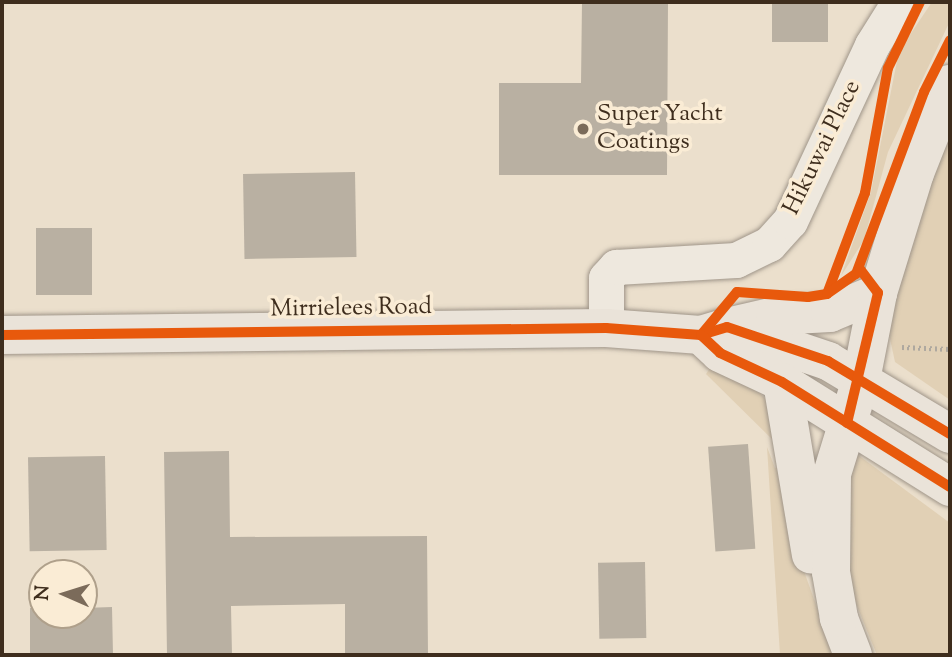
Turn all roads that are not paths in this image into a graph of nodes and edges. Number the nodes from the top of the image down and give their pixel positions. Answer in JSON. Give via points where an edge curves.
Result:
{"nodes":[{"id":1,"x":899,"y":2,"type":"edge"},
{"id":2,"x":950,"y":84,"type":"edge"},
{"id":3,"x":847,"y":288,"type":"junction"},
{"id":4,"x":606,"y":328,"type":"junction"},
{"id":5,"x":714,"y":331,"type":"junction"},
{"id":6,"x":2,"y":335,"type":"edge"},
{"id":7,"x":861,"y":380,"type":"junction"},
{"id":8,"x":782,"y":382,"type":"junction"},
{"id":9,"x":847,"y":423,"type":"junction"},
{"id":10,"x":950,"y":434,"type":"edge"},
{"id":11,"x":950,"y":487,"type":"edge"},
{"id":12,"x":839,"y":618,"type":"junction"},
{"id":13,"x":853,"y":655,"type":"edge"}],
"edges":[{"from":1,"to":4,"type":"street","name":"Hikuwai Place","via":[[872,45],[790,220],[769,244],[736,260],[616,268],[605,283]]},
{"from":2,"to":3,"type":"main road","via":[[915,173]]},
{"from":3,"to":5,"type":"main road","via":[[830,313],[775,316]]},
{"from":3,"to":7,"type":"main road"},
{"from":4,"to":5,"type":"main road","name":"Mirrielees Road"},
{"from":4,"to":6,"type":"main road","name":"Mirrielees Road"},
{"from":5,"to":7,"type":"main road","name":"Mirrielees Road","via":[[775,339]]},
{"from":5,"to":8,"type":"main road","via":[[720,353]]},
{"from":7,"to":9,"type":"main road"},
{"from":7,"to":10,"type":"main road","name":"Mirrielees Road"},
{"from":8,"to":9,"type":"main road"},
{"from":8,"to":12,"type":"main road","via":[[811,553]]},
{"from":9,"to":11,"type":"main road"},
{"from":9,"to":12,"type":"main road","via":[[829,500]]},
{"from":12,"to":13,"type":"main road"}]}
